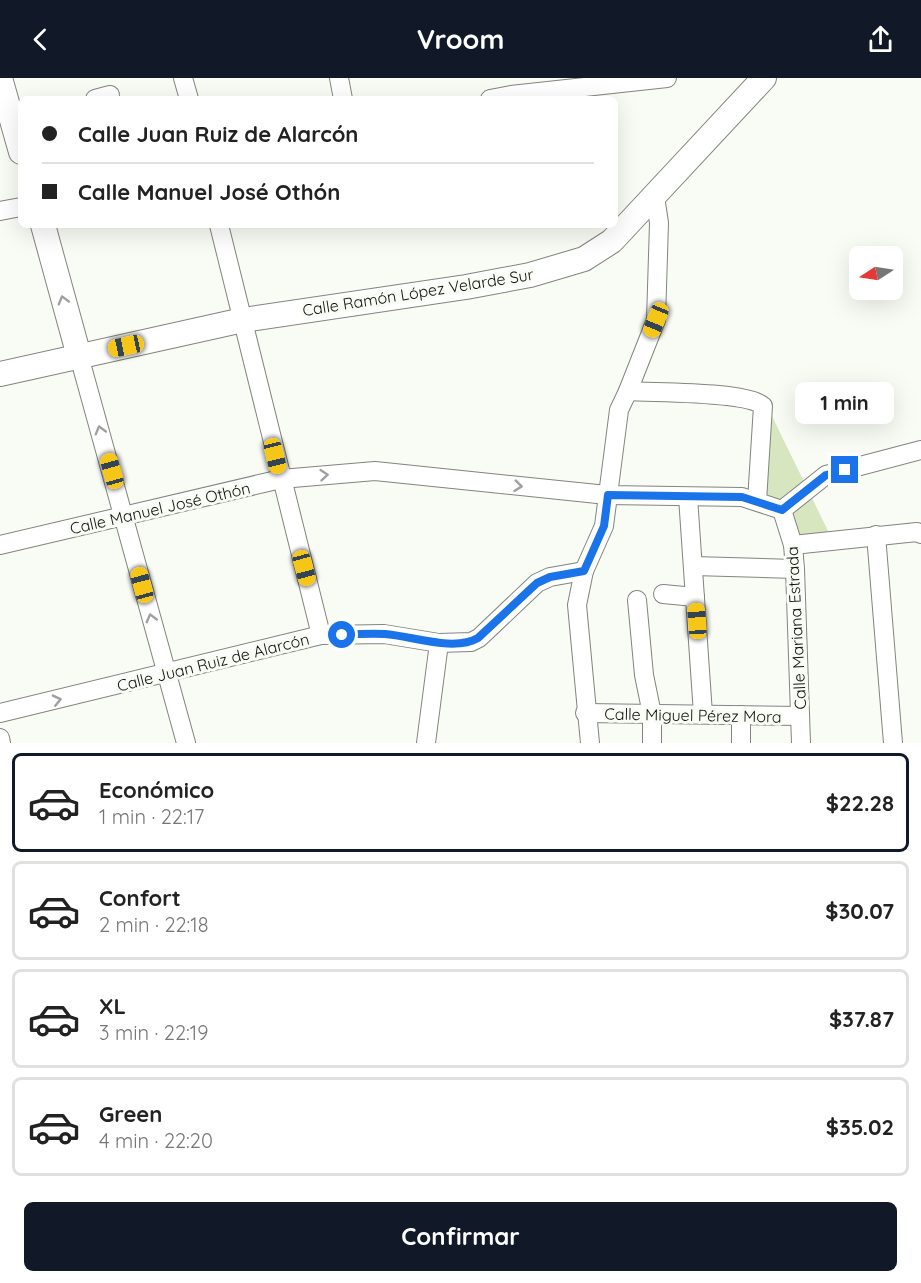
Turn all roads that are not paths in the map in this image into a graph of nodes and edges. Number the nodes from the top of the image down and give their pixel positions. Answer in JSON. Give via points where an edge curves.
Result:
{"nodes":[{"id":1,"x":0,"y":78,"type":"edge"},
{"id":2,"x":183,"y":78,"type":"edge"},
{"id":3,"x":339,"y":78,"type":"edge"},
{"id":4,"x":667,"y":78,"type":"edge"},
{"id":5,"x":765,"y":78,"type":"edge"},
{"id":6,"x":188,"y":96,"type":"edge"},
{"id":7,"x":342,"y":96,"type":"edge"},
{"id":8,"x":503,"y":96,"type":"edge"},
{"id":9,"x":16,"y":121,"type":"edge"},
{"id":10,"x":655,"y":196,"type":"junction"},
{"id":11,"x":18,"y":208,"type":"edge"},
{"id":12,"x":0,"y":211,"type":"edge"},
{"id":13,"x":44,"y":228,"type":"edge"},
{"id":14,"x":220,"y":228,"type":"edge"},
{"id":15,"x":243,"y":320,"type":"junction"},
{"id":16,"x":79,"y":356,"type":"junction"},
{"id":17,"x":0,"y":374,"type":"edge"},
{"id":18,"x":628,"y":391,"type":"junction"},
{"id":19,"x":921,"y":450,"type":"edge"},
{"id":20,"x":281,"y":479,"type":"junction"},
{"id":21,"x":608,"y":495,"type":"junction"},
{"id":22,"x":688,"y":497,"type":"junction"},
{"id":23,"x":757,"y":501,"type":"junction"},
{"id":24,"x":782,"y":510,"type":"junction"},
{"id":25,"x":125,"y":517,"type":"junction"},
{"id":26,"x":921,"y":534,"type":"edge"},
{"id":27,"x":876,"y":535,"type":"junction"},
{"id":28,"x":0,"y":545,"type":"edge"},
{"id":29,"x":793,"y":545,"type":"junction"},
{"id":30,"x":693,"y":566,"type":"junction"},
{"id":31,"x":795,"y":569,"type":"junction"},
{"id":32,"x":584,"y":571,"type":"junction"},
{"id":33,"x":663,"y":594,"type":"dead end"},
{"id":34,"x":695,"y":597,"type":"junction"},
{"id":35,"x":637,"y":600,"type":"dead end"},
{"id":36,"x":321,"y":635,"type":"junction"},
{"id":37,"x":439,"y":643,"type":"junction"},
{"id":38,"x":166,"y":674,"type":"junction"},
{"id":39,"x":0,"y":713,"type":"edge"},
{"id":40,"x":585,"y":713,"type":"junction"},
{"id":41,"x":652,"y":714,"type":"junction"},
{"id":42,"x":703,"y":714,"type":"junction"},
{"id":43,"x":741,"y":715,"type":"junction"},
{"id":44,"x":800,"y":716,"type":"junction"},
{"id":45,"x":0,"y":738,"type":"edge"},
{"id":46,"x":1,"y":743,"type":"edge"},
{"id":47,"x":186,"y":743,"type":"edge"},
{"id":48,"x":426,"y":743,"type":"edge"},
{"id":49,"x":590,"y":743,"type":"edge"},
{"id":50,"x":652,"y":743,"type":"edge"},
{"id":51,"x":741,"y":743,"type":"edge"},
{"id":52,"x":801,"y":743,"type":"edge"},
{"id":53,"x":893,"y":743,"type":"edge"}],
"edges":[{"from":1,"to":9,"type":"street"},
{"from":2,"to":6,"type":"street"},
{"from":3,"to":7,"type":"street"},
{"from":4,"to":8,"type":"street"},
{"from":5,"to":10,"type":"street","name":"Calle Ramón López Velarde Sur"},
{"from":10,"to":15,"type":"street","name":"Calle Ramón López Velarde Sur","via":[[612,241],[584,259],[551,269],[466,287]]},
{"from":10,"to":18,"type":"street","via":[[659,223],[656,320]]},
{"from":11,"to":12,"type":"street"},
{"from":16,"to":13,"type":"street","one_way":true},
{"from":14,"to":15,"type":"street"},
{"from":15,"to":16,"type":"street","name":"Calle Ramón López Velarde Sur"},
{"from":15,"to":20,"type":"street"},
{"from":16,"to":17,"type":"street","name":"Calle Ramón López Velarde Sur"},
{"from":25,"to":16,"type":"street","one_way":true},
{"from":18,"to":21,"type":"street","via":[[619,410]]},
{"from":18,"to":23,"type":"street","via":[[758,401],[763,406]]},
{"from":19,"to":24,"type":"street","via":[[826,475]]},
{"from":20,"to":21,"type":"street","name":"Calle Manuel José Othón","one_way":true,"via":[[375,471]]},
{"from":20,"to":25,"type":"street","name":"Calle Manuel José Othón"},
{"from":20,"to":36,"type":"street"},
{"from":21,"to":22,"type":"street"},
{"from":21,"to":32,"type":"street","via":[[604,526]]},
{"from":22,"to":23,"type":"street","via":[[742,497]]},
{"from":22,"to":30,"type":"street"},
{"from":23,"to":24,"type":"street"},
{"from":24,"to":29,"type":"street","name":"Calle Mariana Estrada"},
{"from":25,"to":28,"type":"street","name":"Calle Manuel José Othón"},
{"from":38,"to":25,"type":"street","one_way":true},
{"from":26,"to":27,"type":"street"},
{"from":27,"to":29,"type":"street"},
{"from":27,"to":53,"type":"street"},
{"from":29,"to":31,"type":"street","name":"Calle Mariana Estrada"},
{"from":30,"to":31,"type":"street"},
{"from":30,"to":34,"type":"street"},
{"from":31,"to":44,"type":"street","name":"Calle Mariana Estrada"},
{"from":32,"to":37,"type":"street","name":"Calle Juan Ruiz de Alarcón","via":[[537,583],[471,642]]},
{"from":32,"to":40,"type":"street","via":[[577,605]]},
{"from":33,"to":34,"type":"street"},
{"from":34,"to":42,"type":"street"},
{"from":35,"to":41,"type":"street"},
{"from":36,"to":37,"type":"street","name":"Calle Juan Ruiz de Alarcón","via":[[384,634]]},
{"from":36,"to":38,"type":"street","name":"Calle Juan Ruiz de Alarcón"},
{"from":37,"to":48,"type":"street"},
{"from":39,"to":38,"type":"street","name":"Calle Juan Ruiz de Alarcón","one_way":true},
{"from":38,"to":47,"type":"street"},
{"from":40,"to":41,"type":"street","name":"Calle Miguel Pérez Mora"},
{"from":40,"to":49,"type":"street"},
{"from":41,"to":42,"type":"street","name":"Calle Miguel Pérez Mora"},
{"from":41,"to":50,"type":"street"},
{"from":42,"to":43,"type":"street","name":"Calle Miguel Pérez Mora"},
{"from":43,"to":44,"type":"street","name":"Calle Miguel Pérez Mora"},
{"from":43,"to":51,"type":"street"},
{"from":44,"to":52,"type":"street","name":"Calle Mariana Estrada"},
{"from":45,"to":46,"type":"street"}]}
